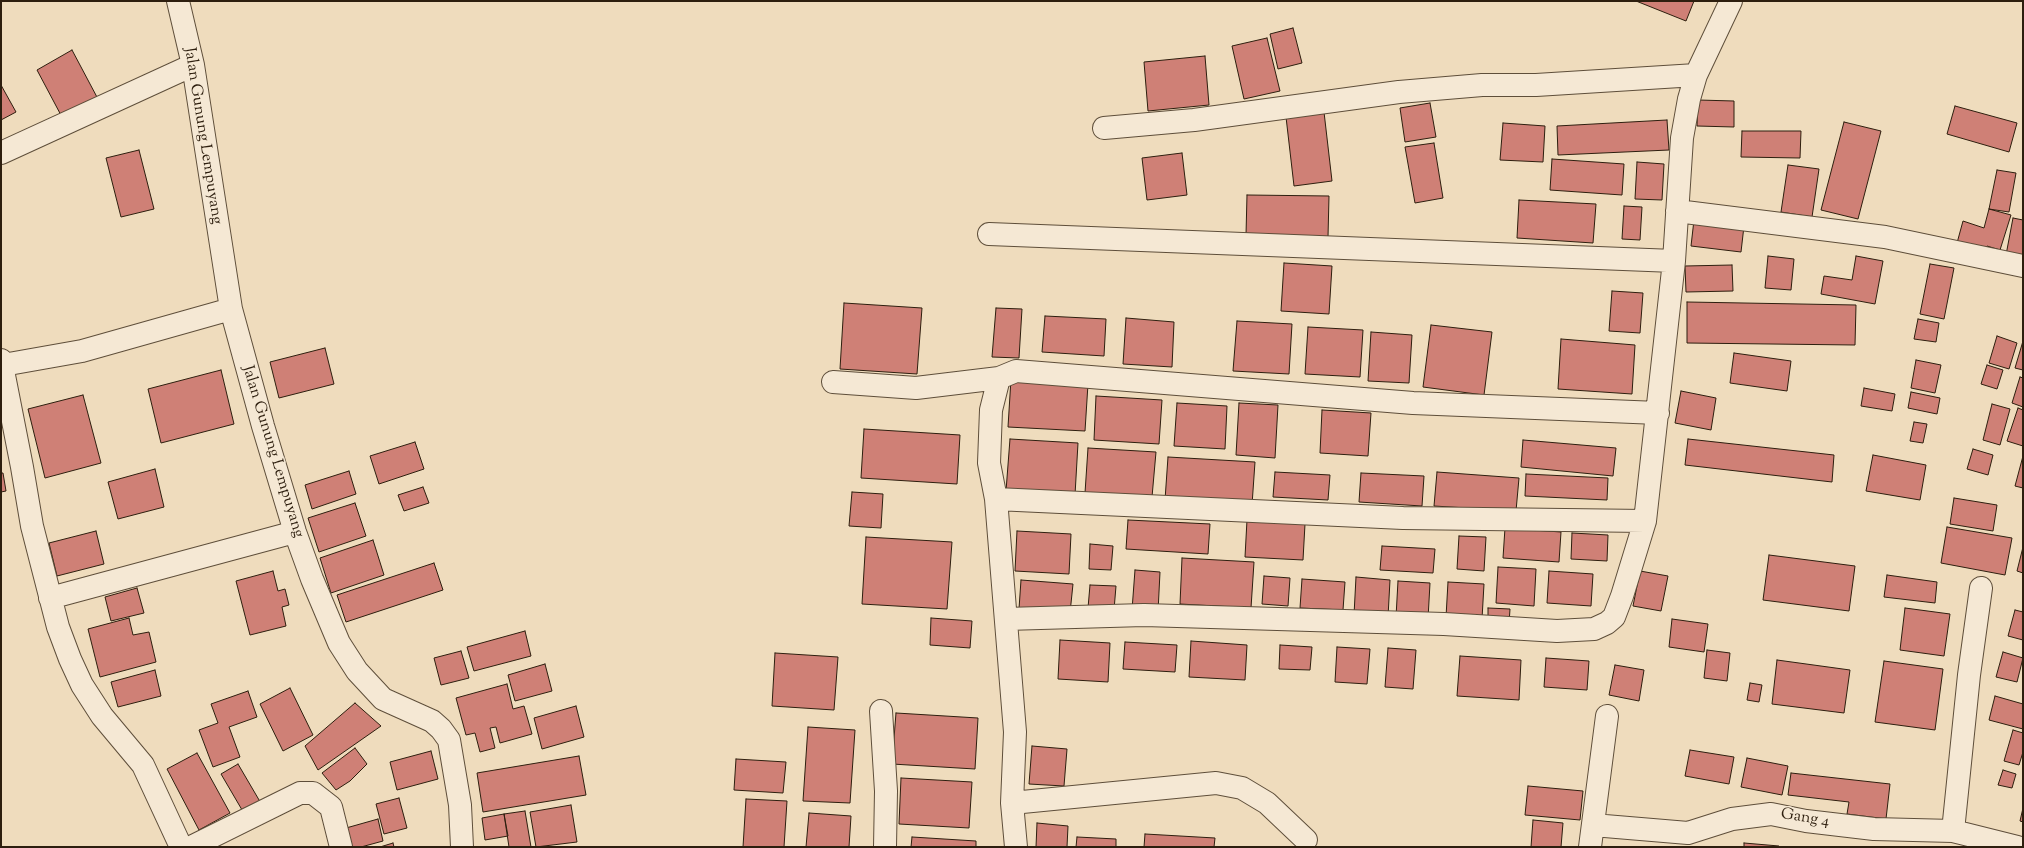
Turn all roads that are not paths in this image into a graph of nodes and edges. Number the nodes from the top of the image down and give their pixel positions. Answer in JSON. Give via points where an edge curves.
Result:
{"nodes":[{"id":1,"x":178,"y":1,"type":"edge"},
{"id":2,"x":1730,"y":1,"type":"edge"},
{"id":3,"x":193,"y":66,"type":"junction"},
{"id":4,"x":1696,"y":75,"type":"junction"},
{"id":5,"x":1104,"y":128,"type":"dead end"},
{"id":6,"x":1,"y":152,"type":"edge"},
{"id":7,"x":1677,"y":210,"type":"junction"},
{"id":8,"x":990,"y":234,"type":"dead end"},
{"id":9,"x":1674,"y":261,"type":"junction"},
{"id":10,"x":2023,"y":266,"type":"edge"},
{"id":11,"x":231,"y":309,"type":"junction"},
{"id":12,"x":2,"y":362,"type":"edge"},
{"id":13,"x":999,"y":378,"type":"junction"},
{"id":14,"x":833,"y":382,"type":"dead end"},
{"id":15,"x":1658,"y":414,"type":"junction"},
{"id":16,"x":996,"y":499,"type":"junction"},
{"id":17,"x":1645,"y":521,"type":"junction"},
{"id":18,"x":295,"y":532,"type":"junction"},
{"id":19,"x":1981,"y":588,"type":"dead end"},
{"id":20,"x":50,"y":598,"type":"junction"},
{"id":21,"x":1006,"y":619,"type":"junction"},
{"id":22,"x":881,"y":711,"type":"dead end"},
{"id":23,"x":1607,"y":716,"type":"dead end"},
{"id":24,"x":1012,"y":803,"type":"junction"},
{"id":25,"x":1593,"y":825,"type":"junction"},
{"id":26,"x":1953,"y":831,"type":"junction"},
{"id":27,"x":1306,"y":840,"type":"dead end"},
{"id":28,"x":181,"y":847,"type":"edge"},
{"id":29,"x":191,"y":847,"type":"edge"},
{"id":30,"x":341,"y":847,"type":"edge"},
{"id":31,"x":462,"y":847,"type":"edge"},
{"id":32,"x":885,"y":847,"type":"edge"},
{"id":33,"x":1016,"y":847,"type":"edge"},
{"id":34,"x":1590,"y":847,"type":"edge"},
{"id":35,"x":2017,"y":847,"type":"edge"}],
"edges":[{"from":1,"to":3,"type":"street","name":"Jalan Gunung Lempuyang"},
{"from":2,"to":4,"type":"street"},
{"from":3,"to":6,"type":"street"},
{"from":3,"to":11,"type":"street","name":"Jalan Gunung Lempuyang"},
{"from":4,"to":5,"type":"street","via":[[1536,85],[1482,85],[1399,92],[1194,120]]},
{"from":4,"to":7,"type":"street","via":[[1682,138]]},
{"from":7,"to":9,"type":"street"},
{"from":7,"to":10,"type":"street","via":[[1885,238]]},
{"from":8,"to":9,"type":"street"},
{"from":9,"to":15,"type":"street"},
{"from":11,"to":12,"type":"street","via":[[82,351]]},
{"from":11,"to":18,"type":"street","name":"Jalan Gunung Lempuyang"},
{"from":12,"to":20,"type":"street","via":[[32,526]]},
{"from":13,"to":14,"type":"street","via":[[916,388]]},
{"from":13,"to":15,"type":"street","via":[[1016,371],[1413,403]]},
{"from":13,"to":16,"type":"street","via":[[991,410],[989,463]]},
{"from":15,"to":17,"type":"street"},
{"from":16,"to":17,"type":"street","via":[[1404,518]]},
{"from":16,"to":21,"type":"street"},
{"from":17,"to":21,"type":"street","via":[[1614,617],[1594,630],[1557,631],[1444,624],[1144,615]]},
{"from":18,"to":20,"type":"street"},
{"from":18,"to":31,"type":"street","name":"Jalan Gunung Lempuyang","via":[[339,643],[357,671],[382,699],[432,721],[442,729],[449,740],[460,805]]},
{"from":19,"to":26,"type":"street"},
{"from":20,"to":28,"type":"street","via":[[58,627],[82,685],[102,716],[142,765]]},
{"from":21,"to":24,"type":"street","via":[[1014,732]]},
{"from":22,"to":32,"type":"street","via":[[886,791]]},
{"from":23,"to":25,"type":"street"},
{"from":24,"to":27,"type":"street","via":[[1216,783],[1242,788],[1267,802]]},
{"from":24,"to":33,"type":"street"},
{"from":25,"to":26,"type":"street","name":"Gang 4","via":[[1688,833],[1732,818],[1771,814],[1874,829]]},
{"from":25,"to":34,"type":"street"},
{"from":26,"to":35,"type":"street","name":"Gang 4"},
{"from":29,"to":30,"type":"street","via":[[300,793],[313,793],[331,807]]}]}
